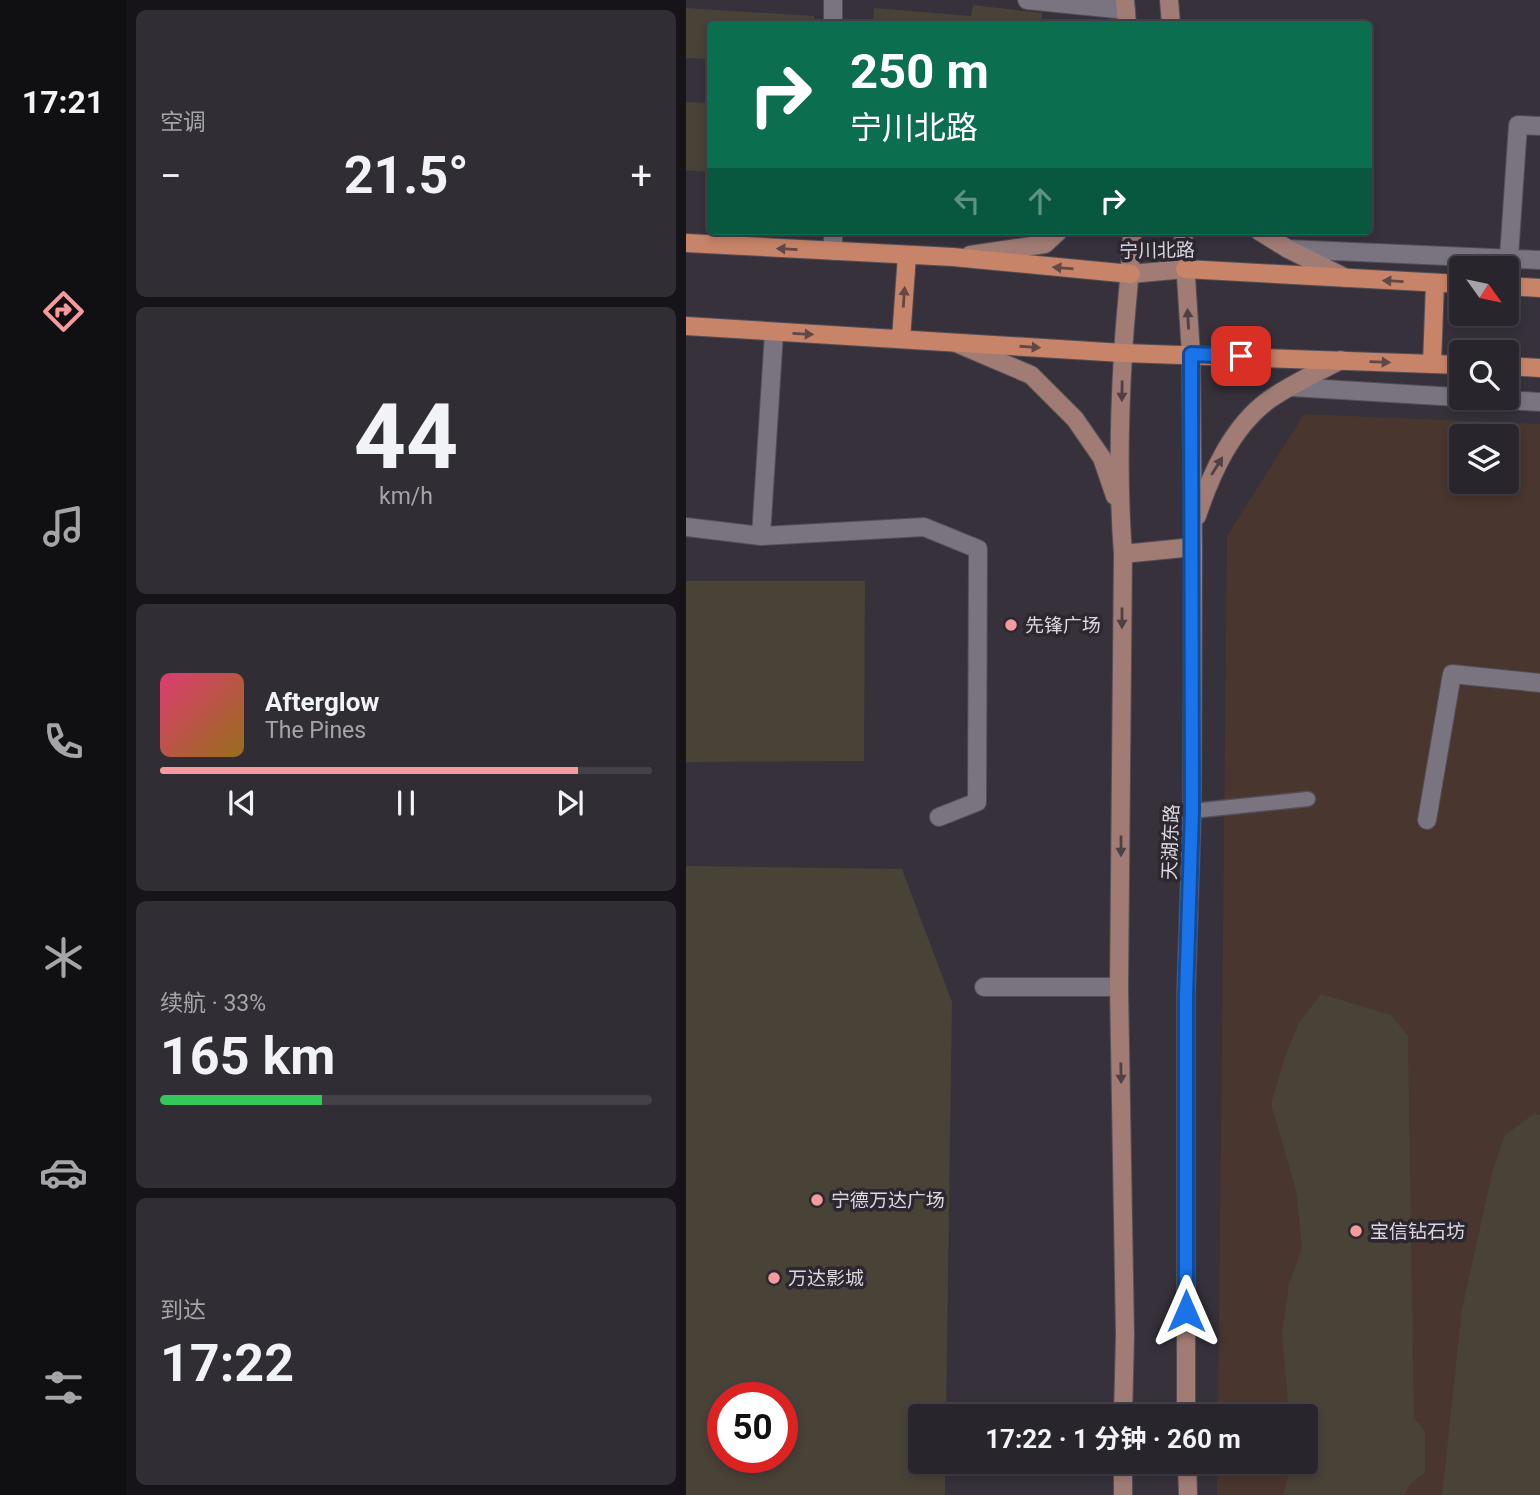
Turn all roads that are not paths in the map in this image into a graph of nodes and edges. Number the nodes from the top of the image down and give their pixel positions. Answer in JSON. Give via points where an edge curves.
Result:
{"nodes":[{"id":1,"x":832,"y":0,"type":"edge"},
{"id":2,"x":1027,"y":0,"type":"edge"},
{"id":3,"x":1169,"y":0,"type":"edge"},
{"id":4,"x":1126,"y":11,"type":"edge"},
{"id":5,"x":833,"y":21,"type":"edge"},
{"id":6,"x":1171,"y":21,"type":"edge"},
{"id":7,"x":1540,"y":125,"type":"edge"},
{"id":8,"x":833,"y":235,"type":"edge"},
{"id":9,"x":1055,"y":235,"type":"edge"},
{"id":10,"x":1132,"y":235,"type":"edge"},
{"id":11,"x":1183,"y":235,"type":"edge"},
{"id":12,"x":1265,"y":235,"type":"edge"},
{"id":13,"x":686,"y":243,"type":"edge"},
{"id":14,"x":1288,"y":249,"type":"junction"},
{"id":15,"x":833,"y":251,"type":"junction"},
{"id":16,"x":907,"y":255,"type":"junction"},
{"id":17,"x":1460,"y":256,"type":"edge"},
{"id":18,"x":1509,"y":256,"type":"edge"},
{"id":19,"x":953,"y":257,"type":"junction"},
{"id":20,"x":1519,"y":259,"type":"edge"},
{"id":21,"x":1540,"y":260,"type":"edge"},
{"id":22,"x":1185,"y":269,"type":"junction"},
{"id":23,"x":1131,"y":274,"type":"junction"},
{"id":24,"x":1346,"y":278,"type":"junction"},
{"id":25,"x":1435,"y":283,"type":"junction"},
{"id":26,"x":1449,"y":284,"type":"edge"},
{"id":27,"x":1519,"y":287,"type":"edge"},
{"id":28,"x":1540,"y":288,"type":"edge"},
{"id":29,"x":686,"y":326,"type":"edge"},
{"id":30,"x":774,"y":333,"type":"junction"},
{"id":31,"x":901,"y":339,"type":"junction"},
{"id":32,"x":953,"y":342,"type":"junction"},
{"id":33,"x":1123,"y":353,"type":"junction"},
{"id":34,"x":1191,"y":354,"type":"junction"},
{"id":35,"x":1341,"y":360,"type":"junction"},
{"id":36,"x":1432,"y":364,"type":"junction"},
{"id":37,"x":1449,"y":365,"type":"edge"},
{"id":38,"x":1519,"y":367,"type":"edge"},
{"id":39,"x":1540,"y":368,"type":"edge"},
{"id":40,"x":1291,"y":387,"type":"junction"},
{"id":41,"x":1540,"y":402,"type":"edge"},
{"id":42,"x":1119,"y":506,"type":"junction"},
{"id":43,"x":686,"y":527,"type":"edge"},
{"id":44,"x":761,"y":536,"type":"junction"},
{"id":45,"x":1192,"y":538,"type":"junction"},
{"id":46,"x":1123,"y":555,"type":"junction"},
{"id":47,"x":1540,"y":683,"type":"edge"},
{"id":48,"x":1308,"y":799,"type":"dead end"},
{"id":49,"x":1192,"y":811,"type":"junction"},
{"id":50,"x":939,"y":817,"type":"dead end"},
{"id":51,"x":1427,"y":820,"type":"dead end"},
{"id":52,"x":984,"y":987,"type":"dead end"},
{"id":53,"x":1119,"y":987,"type":"junction"},
{"id":54,"x":1123,"y":1404,"type":"edge"},
{"id":55,"x":1186,"y":1404,"type":"edge"},
{"id":56,"x":1123,"y":1474,"type":"edge"},
{"id":57,"x":1187,"y":1474,"type":"edge"},
{"id":58,"x":1123,"y":1495,"type":"edge"},
{"id":59,"x":1188,"y":1495,"type":"edge"}],
"edges":[{"from":1,"to":5,"type":"street"},
{"from":2,"to":4,"type":"street"},
{"from":3,"to":6,"type":"main road"},
{"from":7,"to":18,"type":"street","via":[[1518,125]]},
{"from":8,"to":15,"type":"street"},
{"from":9,"to":19,"type":"main road","via":[[1045,244]]},
{"from":10,"to":23,"type":"main road"},
{"from":11,"to":22,"type":"main road","name":"天湖东路"},
{"from":12,"to":14,"type":"main road"},
{"from":15,"to":13,"type":"main road","name":"宁川北路","one_way":true},
{"from":14,"to":17,"type":"street"},
{"from":14,"to":24,"type":"main road"},
{"from":15,"to":16,"type":"main road","name":"宁川北路"},
{"from":16,"to":19,"type":"main road","name":"宁川北路"},
{"from":31,"to":16,"type":"main road","one_way":true},
{"from":23,"to":19,"type":"main road","name":"宁川北路","one_way":true},
{"from":20,"to":21,"type":"street"},
{"from":22,"to":23,"type":"main road","name":"宁川北路"},
{"from":22,"to":24,"type":"main road","name":"宁川北路"},
{"from":34,"to":22,"type":"main road","name":"天湖东路","one_way":true},
{"from":23,"to":33,"type":"main road"},
{"from":25,"to":24,"type":"main road","name":"宁川北路","one_way":true},
{"from":25,"to":26,"type":"main road","name":"宁川北路"},
{"from":25,"to":36,"type":"main road"},
{"from":27,"to":28,"type":"main road"},
{"from":29,"to":30,"type":"main road"},
{"from":30,"to":31,"type":"main road","one_way":true},
{"from":30,"to":44,"type":"street"},
{"from":31,"to":32,"type":"main road"},
{"from":32,"to":33,"type":"main road","one_way":true},
{"from":32,"to":42,"type":"main road","via":[[1031,375],[1075,419],[1102,458]]},
{"from":33,"to":34,"type":"main road"},
{"from":33,"to":42,"type":"main road","one_way":true},
{"from":34,"to":35,"type":"main road"},
{"from":34,"to":45,"type":"main road","name":"天湖东路"},
{"from":35,"to":36,"type":"main road","one_way":true},
{"from":35,"to":40,"type":"main road"},
{"from":36,"to":37,"type":"main road"},
{"from":38,"to":39,"type":"main road"},
{"from":40,"to":41,"type":"street"},
{"from":45,"to":40,"type":"main road","one_way":true,"via":[[1210,477],[1242,427],[1269,400]]},
{"from":42,"to":46,"type":"main road"},
{"from":43,"to":44,"type":"street"},
{"from":44,"to":50,"type":"street","via":[[924,527],[978,549],[977,802]]},
{"from":45,"to":46,"type":"main road"},
{"from":45,"to":49,"type":"main road","name":"天湖东路"},
{"from":46,"to":53,"type":"main road","one_way":true},
{"from":47,"to":51,"type":"street","via":[[1452,674]]},
{"from":48,"to":49,"type":"lane"},
{"from":49,"to":55,"type":"main road","name":"天湖东路","via":[[1186,996]]},
{"from":52,"to":53,"type":"street"},
{"from":53,"to":54,"type":"main road","one_way":true},
{"from":56,"to":58,"type":"main road"},
{"from":57,"to":59,"type":"main road"}]}
